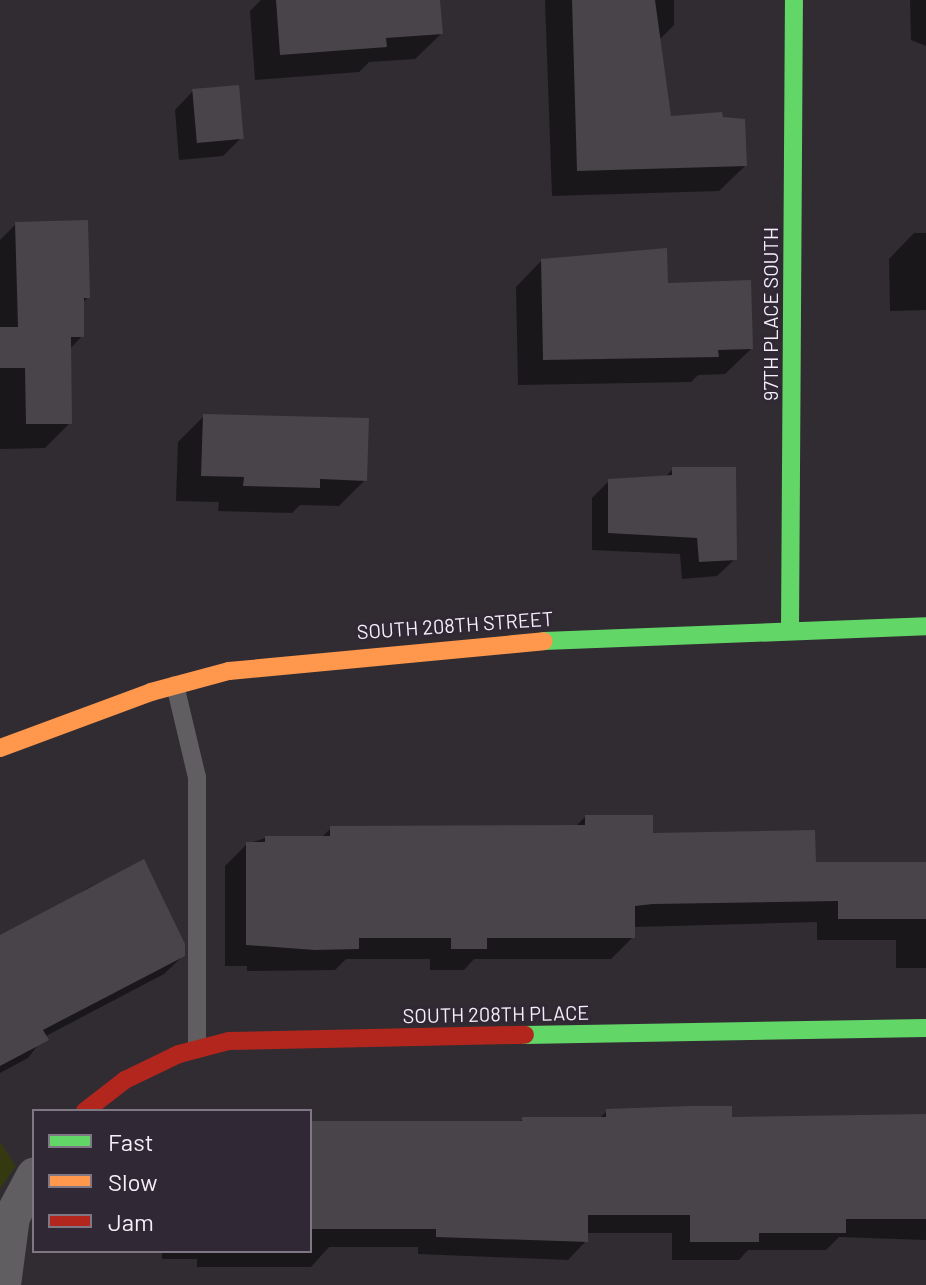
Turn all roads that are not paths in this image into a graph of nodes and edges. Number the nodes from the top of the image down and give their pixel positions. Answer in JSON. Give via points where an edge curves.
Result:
{"nodes":[{"id":1,"x":794,"y":0,"type":"edge"},
{"id":2,"x":926,"y":626,"type":"edge"},
{"id":3,"x":790,"y":629,"type":"junction"},
{"id":4,"x":175,"y":685,"type":"junction"},
{"id":5,"x":0,"y":748,"type":"edge"},
{"id":6,"x":926,"y":1028,"type":"edge"},
{"id":7,"x":197,"y":1049,"type":"junction"},
{"id":8,"x":88,"y":1109,"type":"edge"},
{"id":9,"x":32,"y":1180,"type":"edge"},
{"id":10,"x":3,"y":1285,"type":"edge"}],
"edges":[{"from":1,"to":3,"type":"street","name":"97TH PLACE SOUTH"},
{"from":2,"to":3,"type":"street","name":"SOUTH 208TH STREET"},
{"from":3,"to":4,"type":"street","name":"SOUTH 208TH STREET","via":[[455,644],[229,671]]},
{"from":4,"to":5,"type":"street","name":"SOUTH 208TH STREET"},
{"from":4,"to":7,"type":"lane","via":[[197,777]]},
{"from":6,"to":7,"type":"street","name":"SOUTH 208TH PLACE","via":[[229,1041]]},
{"from":7,"to":8,"type":"street","name":"SOUTH 208TH PLACE","via":[[125,1080]]},
{"from":9,"to":10,"type":"street","via":[[12,1217]]}]}
